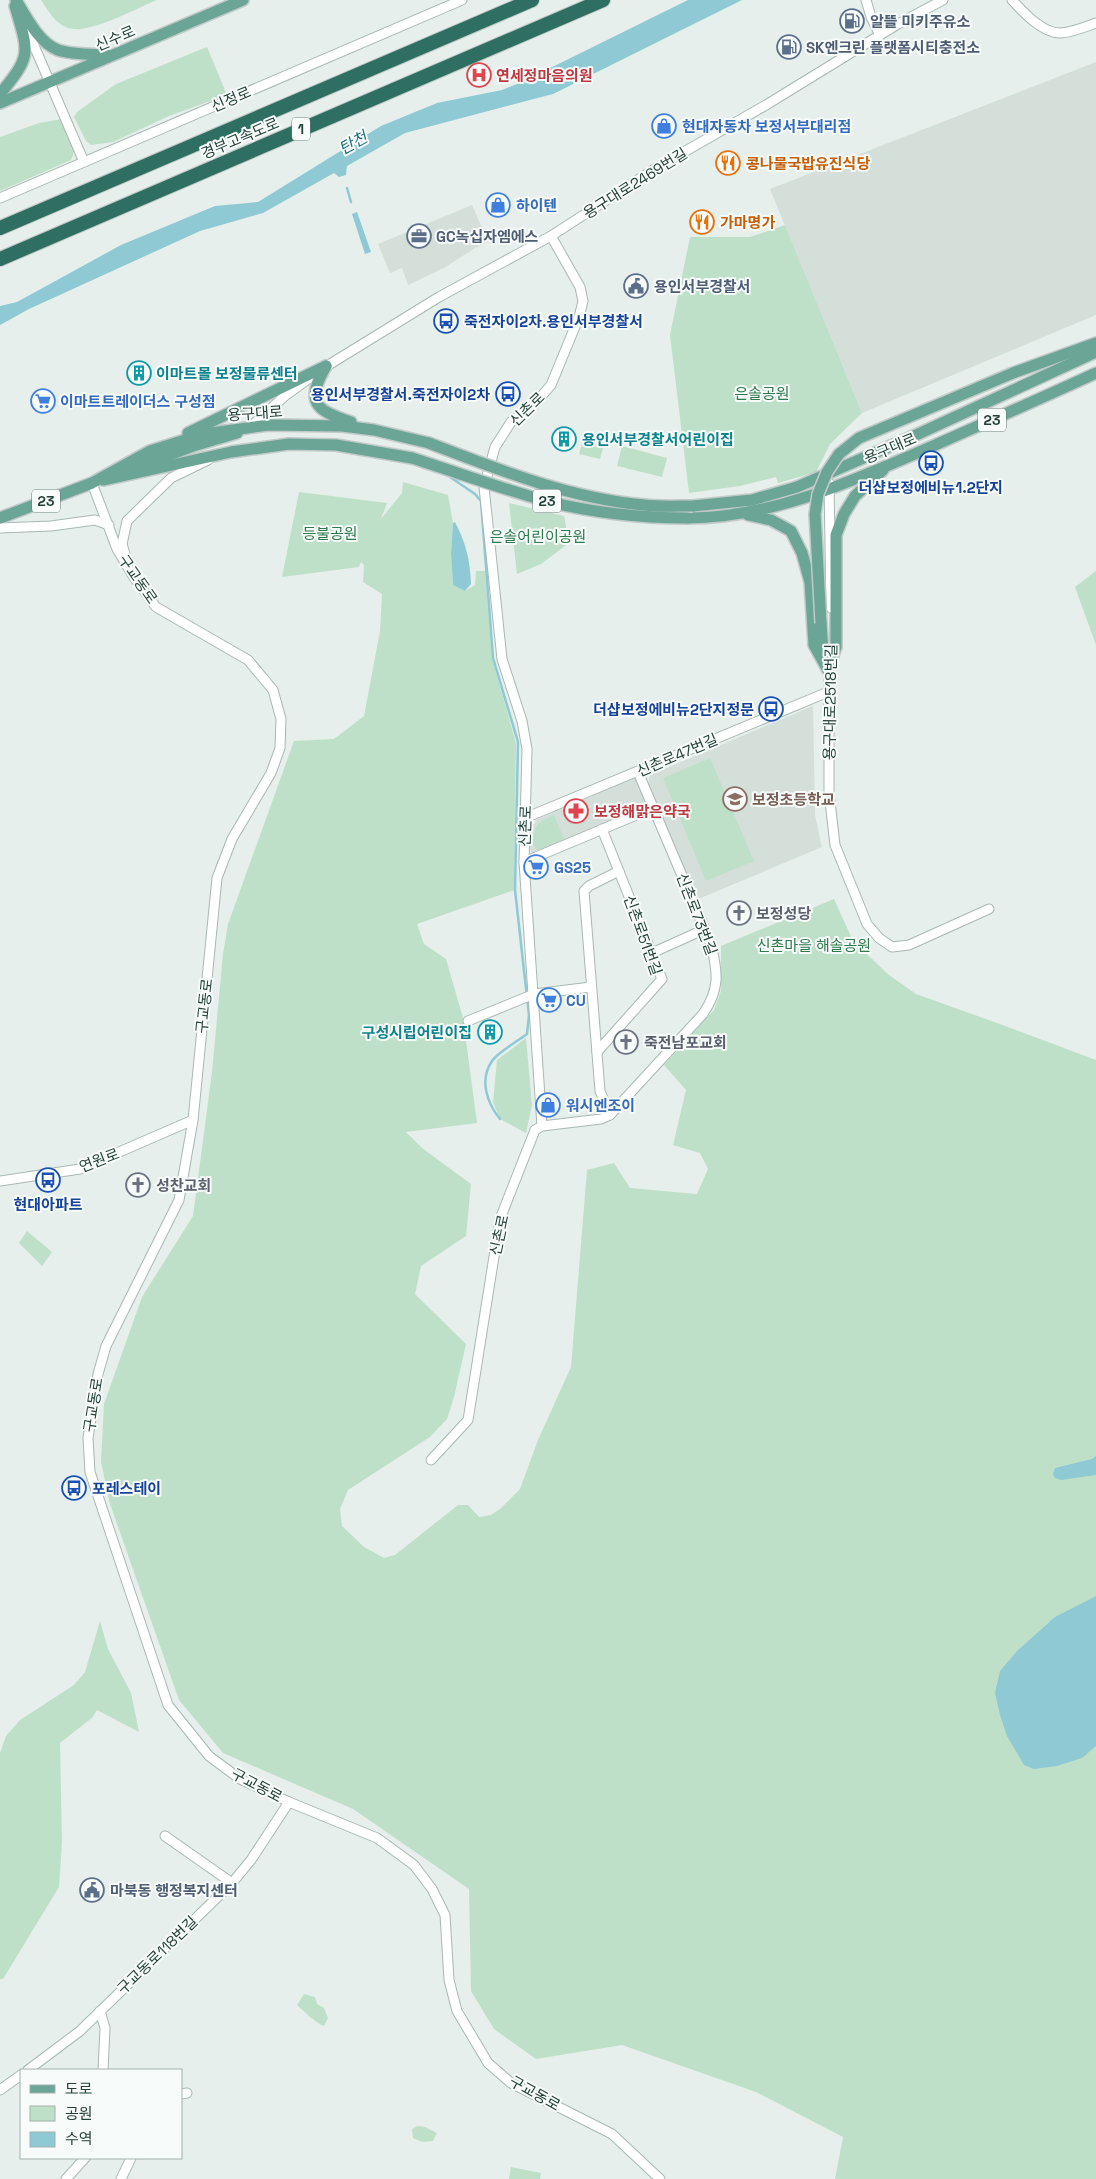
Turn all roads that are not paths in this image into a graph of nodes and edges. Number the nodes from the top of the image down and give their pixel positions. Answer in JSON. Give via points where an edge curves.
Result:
{"nodes":[{"id":1,"x":15,"y":0,"type":"edge"},
{"id":2,"x":243,"y":0,"type":"edge"},
{"id":3,"x":462,"y":0,"type":"edge"},
{"id":4,"x":532,"y":0,"type":"edge"},
{"id":5,"x":603,"y":0,"type":"edge"},
{"id":6,"x":866,"y":0,"type":"edge"},
{"id":7,"x":943,"y":0,"type":"edge"},
{"id":8,"x":1012,"y":0,"type":"edge"},
{"id":9,"x":1096,"y":23,"type":"edge"},
{"id":10,"x":880,"y":35,"type":"junction"},
{"id":11,"x":112,"y":55,"type":"junction"},
{"id":12,"x":50,"y":82,"type":"junction"},
{"id":13,"x":0,"y":94,"type":"edge"},
{"id":14,"x":0,"y":103,"type":"edge"},
{"id":15,"x":84,"y":162,"type":"junction"},
{"id":16,"x":0,"y":198,"type":"edge"},
{"id":17,"x":0,"y":228,"type":"edge"},
{"id":18,"x":551,"y":236,"type":"junction"},
{"id":19,"x":0,"y":259,"type":"edge"},
{"id":20,"x":1096,"y":343,"type":"edge"},
{"id":21,"x":1096,"y":352,"type":"edge"},
{"id":22,"x":326,"y":366,"type":"junction"},
{"id":23,"x":1096,"y":373,"type":"edge"},
{"id":24,"x":250,"y":427,"type":"junction"},
{"id":25,"x":374,"y":430,"type":"junction"},
{"id":26,"x":916,"y":435,"type":"junction"},
{"id":27,"x":150,"y":451,"type":"junction"},
{"id":28,"x":218,"y":455,"type":"junction"},
{"id":29,"x":888,"y":466,"type":"junction"},
{"id":30,"x":145,"y":472,"type":"junction"},
{"id":31,"x":828,"y":473,"type":"junction"},
{"id":32,"x":866,"y":474,"type":"junction"},
{"id":33,"x":92,"y":483,"type":"junction"},
{"id":34,"x":828,"y":489,"type":"junction"},
{"id":35,"x":779,"y":493,"type":"junction"},
{"id":36,"x":744,"y":514,"type":"junction"},
{"id":37,"x":730,"y":516,"type":"junction"},
{"id":38,"x":0,"y":518,"type":"edge"},
{"id":39,"x":109,"y":525,"type":"junction"},
{"id":40,"x":0,"y":528,"type":"edge"},
{"id":41,"x":133,"y":576,"type":"junction"},
{"id":42,"x":828,"y":670,"type":"junction"},
{"id":43,"x":828,"y":692,"type":"junction"},
{"id":44,"x":638,"y":772,"type":"junction"},
{"id":45,"x":653,"y":808,"type":"junction"},
{"id":46,"x":525,"y":818,"type":"junction"},
{"id":47,"x":602,"y":829,"type":"junction"},
{"id":48,"x":524,"y":862,"type":"junction"},
{"id":49,"x":619,"y":871,"type":"junction"},
{"id":50,"x":989,"y":909,"type":"dead end"},
{"id":51,"x":705,"y":929,"type":"junction"},
{"id":52,"x":652,"y":953,"type":"junction"},
{"id":53,"x":591,"y":987,"type":"junction"},
{"id":54,"x":534,"y":994,"type":"junction"},
{"id":55,"x":468,"y":1021,"type":"dead end"},
{"id":56,"x":597,"y":1052,"type":"junction"},
{"id":57,"x":610,"y":1116,"type":"junction"},
{"id":58,"x":193,"y":1120,"type":"junction"},
{"id":59,"x":542,"y":1126,"type":"junction"},
{"id":60,"x":0,"y":1182,"type":"edge"},
{"id":61,"x":430,"y":1460,"type":"dead end"},
{"id":62,"x":289,"y":1802,"type":"junction"},
{"id":63,"x":165,"y":1836,"type":"dead end"},
{"id":64,"x":232,"y":1883,"type":"junction"},
{"id":65,"x":100,"y":2011,"type":"junction"},
{"id":66,"x":29,"y":2069,"type":"edge"},
{"id":67,"x":102,"y":2069,"type":"edge"},
{"id":68,"x":20,"y":2076,"type":"edge"},
{"id":69,"x":0,"y":2090,"type":"edge"},
{"id":70,"x":84,"y":2159,"type":"edge"},
{"id":71,"x":131,"y":2159,"type":"edge"},
{"id":72,"x":66,"y":2179,"type":"edge"},
{"id":73,"x":121,"y":2179,"type":"edge"},
{"id":74,"x":660,"y":2179,"type":"edge"}],
"edges":[{"from":1,"to":11,"type":"main road","via":[[52,47],[69,52]]},
{"from":1,"to":12,"type":"street"},
{"from":1,"to":13,"type":"main road","via":[[26,53],[21,68]]},
{"from":2,"to":11,"type":"main road","name":"신수로"},
{"from":3,"to":15,"type":"street","name":"신정로"},
{"from":4,"to":17,"type":"highway","name":"경부고속도로","number":"1"},
{"from":5,"to":19,"type":"highway","name":"경부고속도로","number":"1"},
{"from":6,"to":10,"type":"street"},
{"from":7,"to":10,"type":"street","name":"용구대로2469번길"},
{"from":8,"to":9,"type":"street","via":[[1046,29],[1059,33]]},
{"from":10,"to":18,"type":"street","name":"용구대로2469번길","via":[[656,168]]},
{"from":11,"to":12,"type":"main road","name":"신수로"},
{"from":12,"to":14,"type":"main road","name":"신수로"},
{"from":12,"to":15,"type":"street"},
{"from":15,"to":16,"type":"street","name":"신정로"},
{"from":18,"to":22,"type":"street","name":"용구대로2469번길","via":[[439,297]]},
{"from":18,"to":46,"type":"street","name":"신촌로","via":[[580,287],[583,301],[579,317],[551,385],[532,407],[511,422],[495,447],[484,486],[502,659],[522,721],[527,749]]},
{"from":20,"to":42,"type":"main road","bridge":true,"via":[[1013,373],[859,438],[839,454],[827,472],[814,514],[822,648]]},
{"from":21,"to":26,"type":"main road","name":"용구대로","number":"23"},
{"from":22,"to":24,"type":"street","name":"용구대로2469번길"},
{"from":22,"to":25,"type":"main road","via":[[315,386],[315,401],[326,414]]},
{"from":22,"to":27,"type":"main road"},
{"from":23,"to":29,"type":"main road","name":"용구대로","number":"23"},
{"from":24,"to":25,"type":"main road","name":"용구대로","number":"23","via":[[320,425]]},
{"from":24,"to":27,"type":"main road","name":"용구대로","number":"23","via":[[204,434]]},
{"from":24,"to":30,"type":"main road","via":[[227,443]]},
{"from":24,"to":33,"type":"main road"},
{"from":25,"to":35,"type":"main road","name":"용구대로","number":"23","bridge":true,"via":[[429,443],[542,484],[598,499],[645,506],[693,506],[752,500]]},
{"from":26,"to":31,"type":"main road","name":"용구대로","number":"23"},
{"from":26,"to":32,"type":"main road","via":[[905,450],[864,470]]},
{"from":27,"to":33,"type":"main road","name":"용구대로","number":"23"},
{"from":28,"to":30,"type":"main road","name":"용구대로","number":"23"},
{"from":28,"to":37,"type":"main road","name":"용구대로","number":"23","bridge":true,"via":[[289,444],[336,445],[412,458],[544,501],[653,518]]},
{"from":28,"to":41,"type":"street","via":[[171,478],[127,521],[122,544]]},
{"from":29,"to":32,"type":"main road","name":"용구대로","number":"23"},
{"from":29,"to":42,"type":"main road","via":[[855,496],[836,535],[836,647]]},
{"from":30,"to":33,"type":"main road","name":"용구대로","number":"23"},
{"from":31,"to":34,"type":"street","name":"용구대로2518번길"},
{"from":31,"to":35,"type":"main road","name":"용구대로","number":"23"},
{"from":32,"to":34,"type":"main road","name":"용구대로","number":"23"},
{"from":33,"to":38,"type":"main road","name":"용구대로","number":"23"},
{"from":33,"to":39,"type":"street","name":"구교동로"},
{"from":34,"to":36,"type":"main road","name":"용구대로","number":"23"},
{"from":34,"to":42,"type":"street","name":"용구대로2518번길","via":[[831,642]]},
{"from":35,"to":37,"type":"main road","via":[[785,497],[782,501]]},
{"from":36,"to":37,"type":"main road","name":"용구대로","number":"23"},
{"from":36,"to":42,"type":"main road","via":[[771,520],[791,531],[802,553],[810,582],[814,645]]},
{"from":39,"to":40,"type":"street","via":[[95,520]]},
{"from":39,"to":41,"type":"street","name":"구교동로","via":[[117,549]]},
{"from":41,"to":58,"type":"street","name":"구교동로","via":[[156,607],[248,660],[273,690],[281,719],[280,748],[271,772],[232,840],[217,878]]},
{"from":42,"to":43,"type":"street","name":"용구대로2518번길"},
{"from":43,"to":44,"type":"street","name":"신촌로47번길"},
{"from":43,"to":50,"type":"street","name":"용구대로2518번길","via":[[829,793],[835,845],[867,924],[879,938],[892,946],[909,945]]},
{"from":44,"to":45,"type":"street","name":"신촌로73번길"},
{"from":44,"to":46,"type":"street","name":"신촌로47번길"},
{"from":45,"to":47,"type":"street"},
{"from":45,"to":51,"type":"street","name":"신촌로73번길"},
{"from":46,"to":48,"type":"street","name":"신촌로"},
{"from":47,"to":48,"type":"street"},
{"from":47,"to":49,"type":"street","name":"신촌로51번길"},
{"from":48,"to":54,"type":"street","name":"신촌로"},
{"from":49,"to":52,"type":"street","name":"신촌로51번길"},
{"from":49,"to":53,"type":"street","via":[[584,891]]},
{"from":51,"to":52,"type":"street"},
{"from":51,"to":57,"type":"street","name":"신촌로73번길","via":[[716,965],[717,982],[712,1000]]},
{"from":52,"to":56,"type":"street","name":"신촌로51번길","via":[[662,978]]},
{"from":53,"to":54,"type":"street"},
{"from":53,"to":56,"type":"street"},
{"from":54,"to":55,"type":"street"},
{"from":54,"to":59,"type":"street","name":"신촌로"},
{"from":56,"to":57,"type":"street","via":[[600,1091]]},
{"from":57,"to":59,"type":"street"},
{"from":58,"to":60,"type":"street","name":"연원로","via":[[80,1169]]},
{"from":58,"to":62,"type":"street","name":"구교동로","via":[[180,1200],[100,1364],[88,1438],[90,1472],[168,1705],[210,1756],[240,1779]]},
{"from":59,"to":61,"type":"street","name":"신촌로","via":[[536,1130],[500,1219],[468,1420]]},
{"from":62,"to":64,"type":"street","name":"구교동로118번길"},
{"from":62,"to":74,"type":"street","name":"구교동로","via":[[377,1838],[414,1865],[432,1889],[445,1916],[449,1980],[457,2011],[488,2063],[511,2083],[612,2134]]},
{"from":63,"to":64,"type":"street"},
{"from":64,"to":65,"type":"street","name":"구교동로118번길"},
{"from":65,"to":66,"type":"street","name":"구교동로118번길","via":[[80,2031]]},
{"from":65,"to":67,"type":"street","via":[[105,2028]]},
{"from":68,"to":69,"type":"street"},
{"from":70,"to":72,"type":"street"},
{"from":71,"to":73,"type":"street"}]}
